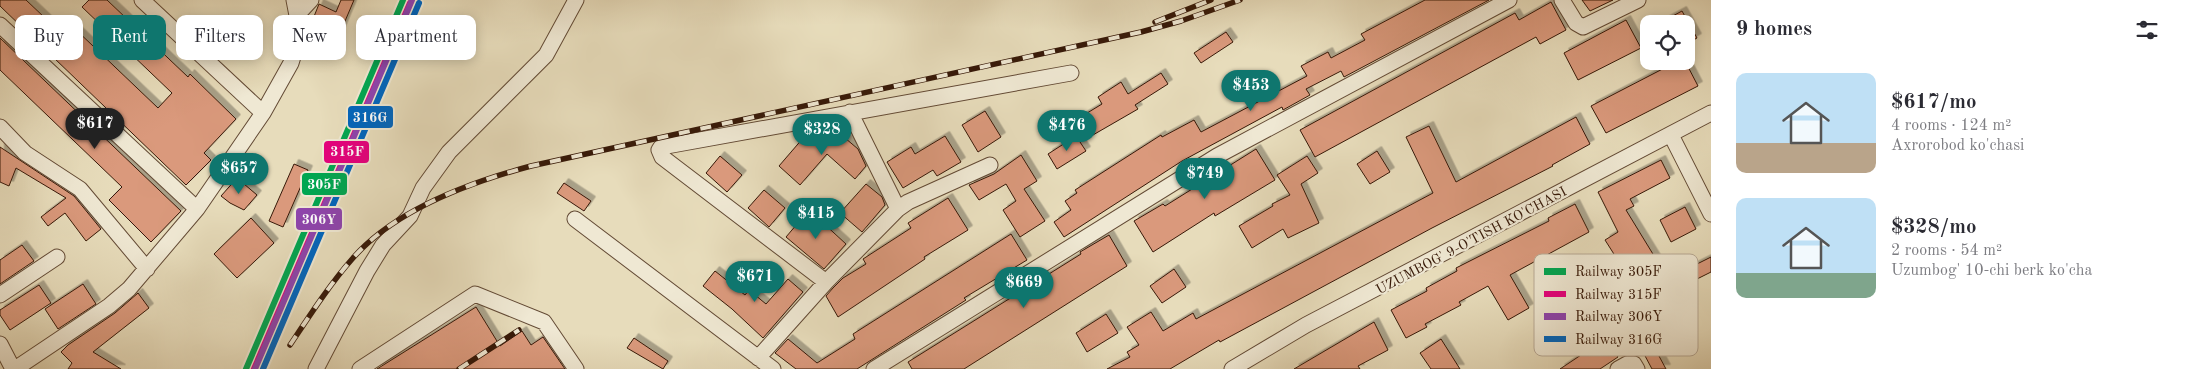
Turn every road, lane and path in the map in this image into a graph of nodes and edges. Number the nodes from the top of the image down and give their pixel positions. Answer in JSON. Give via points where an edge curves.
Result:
{"nodes":[{"id":1,"x":142,"y":0,"type":"edge"},
{"id":2,"x":311,"y":0,"type":"edge"},
{"id":3,"x":576,"y":0,"type":"edge"},
{"id":4,"x":1509,"y":0,"type":"edge"},
{"id":5,"x":1562,"y":0,"type":"edge"},
{"id":6,"x":1638,"y":0,"type":"edge"},
{"id":7,"x":296,"y":7,"type":"edge"},
{"id":8,"x":0,"y":25,"type":"edge"},
{"id":9,"x":1071,"y":73,"type":"dead end"},
{"id":10,"x":850,"y":112,"type":"junction"},
{"id":11,"x":263,"y":113,"type":"junction"},
{"id":12,"x":1711,"y":113,"type":"edge"},
{"id":13,"x":0,"y":127,"type":"edge"},
{"id":14,"x":1671,"y":135,"type":"junction"},
{"id":15,"x":990,"y":165,"type":"dead end"},
{"id":16,"x":197,"y":209,"type":"junction"},
{"id":17,"x":898,"y":209,"type":"junction"},
{"id":18,"x":1711,"y":214,"type":"edge"},
{"id":19,"x":575,"y":219,"type":"dead end"},
{"id":20,"x":57,"y":257,"type":"dead end"},
{"id":21,"x":147,"y":269,"type":"junction"},
{"id":22,"x":826,"y":282,"type":"junction"},
{"id":23,"x":0,"y":295,"type":"edge"},
{"id":24,"x":0,"y":344,"type":"edge"},
{"id":25,"x":758,"y":358,"type":"junction"},
{"id":26,"x":14,"y":369,"type":"edge"},
{"id":27,"x":316,"y":369,"type":"edge"},
{"id":28,"x":360,"y":369,"type":"edge"},
{"id":29,"x":576,"y":369,"type":"edge"},
{"id":30,"x":774,"y":369,"type":"edge"},
{"id":31,"x":874,"y":369,"type":"edge"},
{"id":32,"x":1232,"y":369,"type":"edge"},
{"id":33,"x":1618,"y":369,"type":"edge"},
{"id":34,"x":1637,"y":369,"type":"edge"}],
"edges":[{"from":1,"to":11,"type":"street"},
{"from":2,"to":7,"type":"street"},
{"from":3,"to":27,"type":"street","via":[[546,55],[449,152],[423,188],[410,216],[383,245],[367,271]]},
{"from":4,"to":31,"type":"street","via":[[1217,156]]},
{"from":5,"to":6,"type":"street","via":[[1576,23],[1583,27]]},
{"from":7,"to":11,"type":"street","via":[[298,36],[291,63]]},
{"from":8,"to":16,"type":"street"},
{"from":9,"to":10,"type":"street"},
{"from":10,"to":17,"type":"street"},
{"from":10,"to":22,"type":"street","via":[[666,145],[659,150],[662,157]]},
{"from":11,"to":16,"type":"street"},
{"from":12,"to":14,"type":"street","name":"UZUMBOG' 9-O'TISH KO'CHASI"},
{"from":13,"to":21,"type":"street","via":[[25,153],[80,189]]},
{"from":14,"to":18,"type":"street"},
{"from":14,"to":32,"type":"street","name":"UZUMBOG' 9-O'TISH KO'CHASI","via":[[1306,326]]},
{"from":15,"to":17,"type":"street"},
{"from":16,"to":21,"type":"street"},
{"from":17,"to":22,"type":"street"},
{"from":19,"to":25,"type":"street"},
{"from":20,"to":23,"type":"street"},
{"from":21,"to":26,"type":"street","via":[[109,306]]},
{"from":22,"to":25,"type":"street"},
{"from":24,"to":26,"type":"street"},
{"from":25,"to":30,"type":"street"},
{"from":28,"to":29,"type":"street","via":[[475,294],[544,322]]},
{"from":33,"to":34,"type":"street","via":[[1634,364]]}]}
